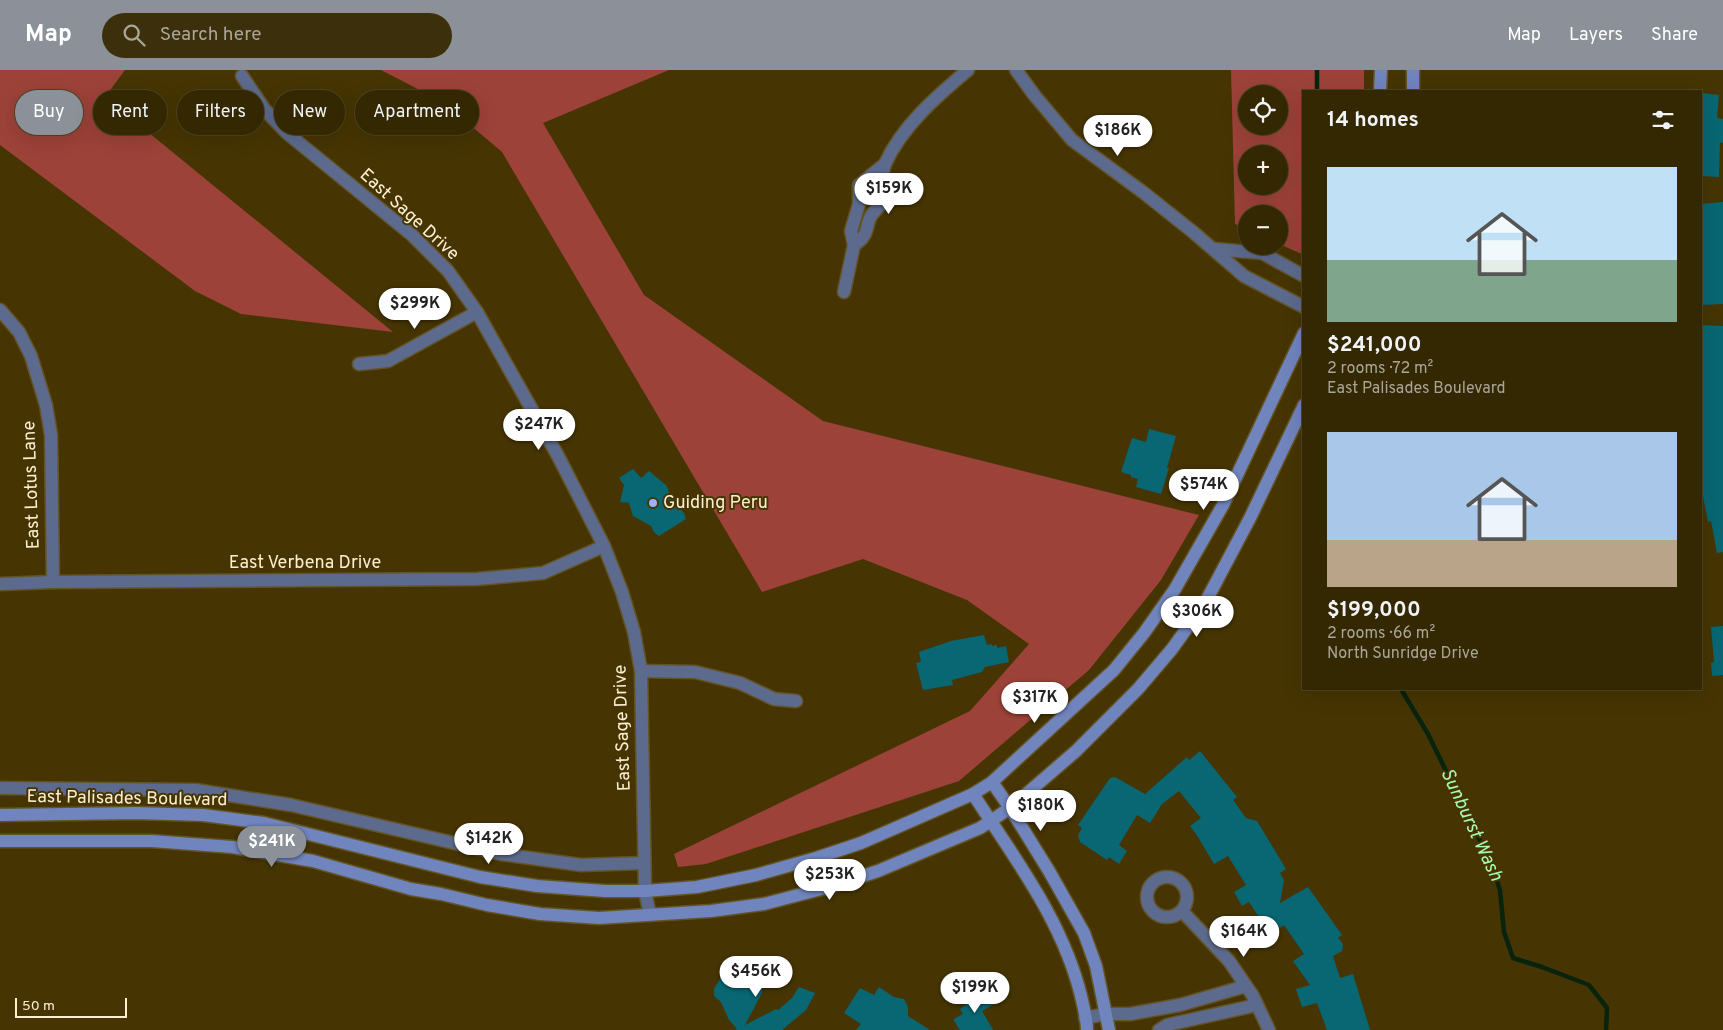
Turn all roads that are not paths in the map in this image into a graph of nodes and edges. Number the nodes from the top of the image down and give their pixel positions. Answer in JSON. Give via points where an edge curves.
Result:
{"nodes":[{"id":1,"x":968,"y":70,"type":"edge"},
{"id":2,"x":1016,"y":70,"type":"edge"},
{"id":3,"x":1381,"y":70,"type":"edge"},
{"id":4,"x":1413,"y":70,"type":"edge"},
{"id":5,"x":242,"y":76,"type":"dead end"},
{"id":6,"x":1380,"y":90,"type":"edge"},
{"id":7,"x":1413,"y":90,"type":"edge"},
{"id":8,"x":885,"y":164,"type":"junction"},
{"id":9,"x":854,"y":245,"type":"junction"},
{"id":10,"x":1214,"y":249,"type":"junction"},
{"id":11,"x":1302,"y":275,"type":"edge"},
{"id":12,"x":844,"y":292,"type":"dead end"},
{"id":13,"x":1302,"y":306,"type":"edge"},
{"id":14,"x":0,"y":310,"type":"edge"},
{"id":15,"x":477,"y":312,"type":"junction"},
{"id":16,"x":1302,"y":337,"type":"edge"},
{"id":17,"x":359,"y":364,"type":"dead end"},
{"id":18,"x":1302,"y":409,"type":"edge"},
{"id":19,"x":604,"y":546,"type":"junction"},
{"id":20,"x":53,"y":582,"type":"junction"},
{"id":21,"x":0,"y":584,"type":"edge"},
{"id":22,"x":641,"y":671,"type":"junction"},
{"id":23,"x":796,"y":701,"type":"dead end"},
{"id":24,"x":992,"y":782,"type":"junction"},
{"id":25,"x":0,"y":788,"type":"edge"},
{"id":26,"x":973,"y":794,"type":"junction"},
{"id":27,"x":1010,"y":808,"type":"junction"},
{"id":28,"x":0,"y":814,"type":"edge"},
{"id":29,"x":990,"y":821,"type":"junction"},
{"id":30,"x":0,"y":841,"type":"edge"},
{"id":31,"x":644,"y":863,"type":"junction"},
{"id":32,"x":645,"y":891,"type":"junction"},
{"id":33,"x":1182,"y":911,"type":"dead end"},
{"id":34,"x":650,"y":915,"type":"junction"},
{"id":35,"x":1246,"y":986,"type":"junction"},
{"id":36,"x":1257,"y":1005,"type":"junction"},
{"id":37,"x":1106,"y":1014,"type":"junction"},
{"id":38,"x":1086,"y":1024,"type":"edge"},
{"id":39,"x":1109,"y":1030,"type":"edge"},
{"id":40,"x":1159,"y":1030,"type":"edge"},
{"id":41,"x":1269,"y":1030,"type":"edge"}],
"edges":[{"from":1,"to":8,"type":"street","via":[[902,134]]},
{"from":2,"to":10,"type":"street","via":[[1072,140]]},
{"from":3,"to":6,"type":"street"},
{"from":4,"to":7,"type":"street"},
{"from":5,"to":15,"type":"street","name":"East Sage Drive","via":[[265,110],[287,133],[412,235],[448,271]]},
{"from":8,"to":9,"type":"street","via":[[882,174],[884,199],[870,217],[862,239]]},
{"from":8,"to":9,"type":"street","via":[[859,185],[859,204],[851,231]]},
{"from":9,"to":12,"type":"street"},
{"from":10,"to":11,"type":"street","via":[[1262,253]]},
{"from":10,"to":13,"type":"street","via":[[1244,276]]},
{"from":14,"to":20,"type":"street","name":"East Lotus Lane","via":[[18,332],[31,356],[46,405],[51,435]]},
{"from":15,"to":17,"type":"street","via":[[388,361]]},
{"from":15,"to":19,"type":"street","name":"East Sage Drive","via":[[558,456]]},
{"from":16,"to":24,"type":"street","name":"East Palisades Boulevard","via":[[1223,505],[1175,589],[1114,670]]},
{"from":18,"to":27,"type":"street","via":[[1205,603],[1177,642],[1138,689],[1076,751]]},
{"from":19,"to":20,"type":"street","name":"East Verbena Drive","via":[[543,573],[477,580]]},
{"from":19,"to":22,"type":"street","name":"East Sage Drive","via":[[634,632]]},
{"from":20,"to":21,"type":"street","name":"East Verbena Drive"},
{"from":22,"to":23,"type":"street","via":[[695,672],[740,683],[774,699]]},
{"from":22,"to":31,"type":"street","name":"East Sage Drive"},
{"from":24,"to":26,"type":"street","name":"East Palisades Boulevard"},
{"from":24,"to":27,"type":"street"},
{"from":25,"to":31,"type":"street","name":"East Palisades Boulevard","via":[[196,790],[290,805],[501,854],[581,865]]},
{"from":26,"to":29,"type":"street"},
{"from":26,"to":32,"type":"street","name":"East Palisades Boulevard","via":[[861,843],[816,858],[756,875]]},
{"from":27,"to":29,"type":"street"},
{"from":27,"to":37,"type":"street","via":[[1084,933],[1096,966]]},
{"from":28,"to":32,"type":"street","name":"East Palisades Boulevard","via":[[203,815],[264,823],[480,877],[547,887]]},
{"from":29,"to":34,"type":"street","via":[[878,871],[829,887],[764,904]]},
{"from":29,"to":38,"type":"street","via":[[1031,882],[1063,942],[1078,982]]},
{"from":30,"to":34,"type":"street","via":[[152,841],[232,847],[313,862],[487,906],[599,918]]},
{"from":31,"to":32,"type":"street","name":"East Sage Drive"},
{"from":32,"to":34,"type":"street","name":"East Sage Drive"},
{"from":33,"to":35,"type":"street","via":[[1229,961]]},
{"from":35,"to":36,"type":"street"},
{"from":35,"to":37,"type":"street","via":[[1180,1005],[1130,1014]]},
{"from":36,"to":40,"type":"street","via":[[1167,1025]]},
{"from":36,"to":41,"type":"street"},
{"from":37,"to":38,"type":"street"},
{"from":37,"to":39,"type":"street"}]}
